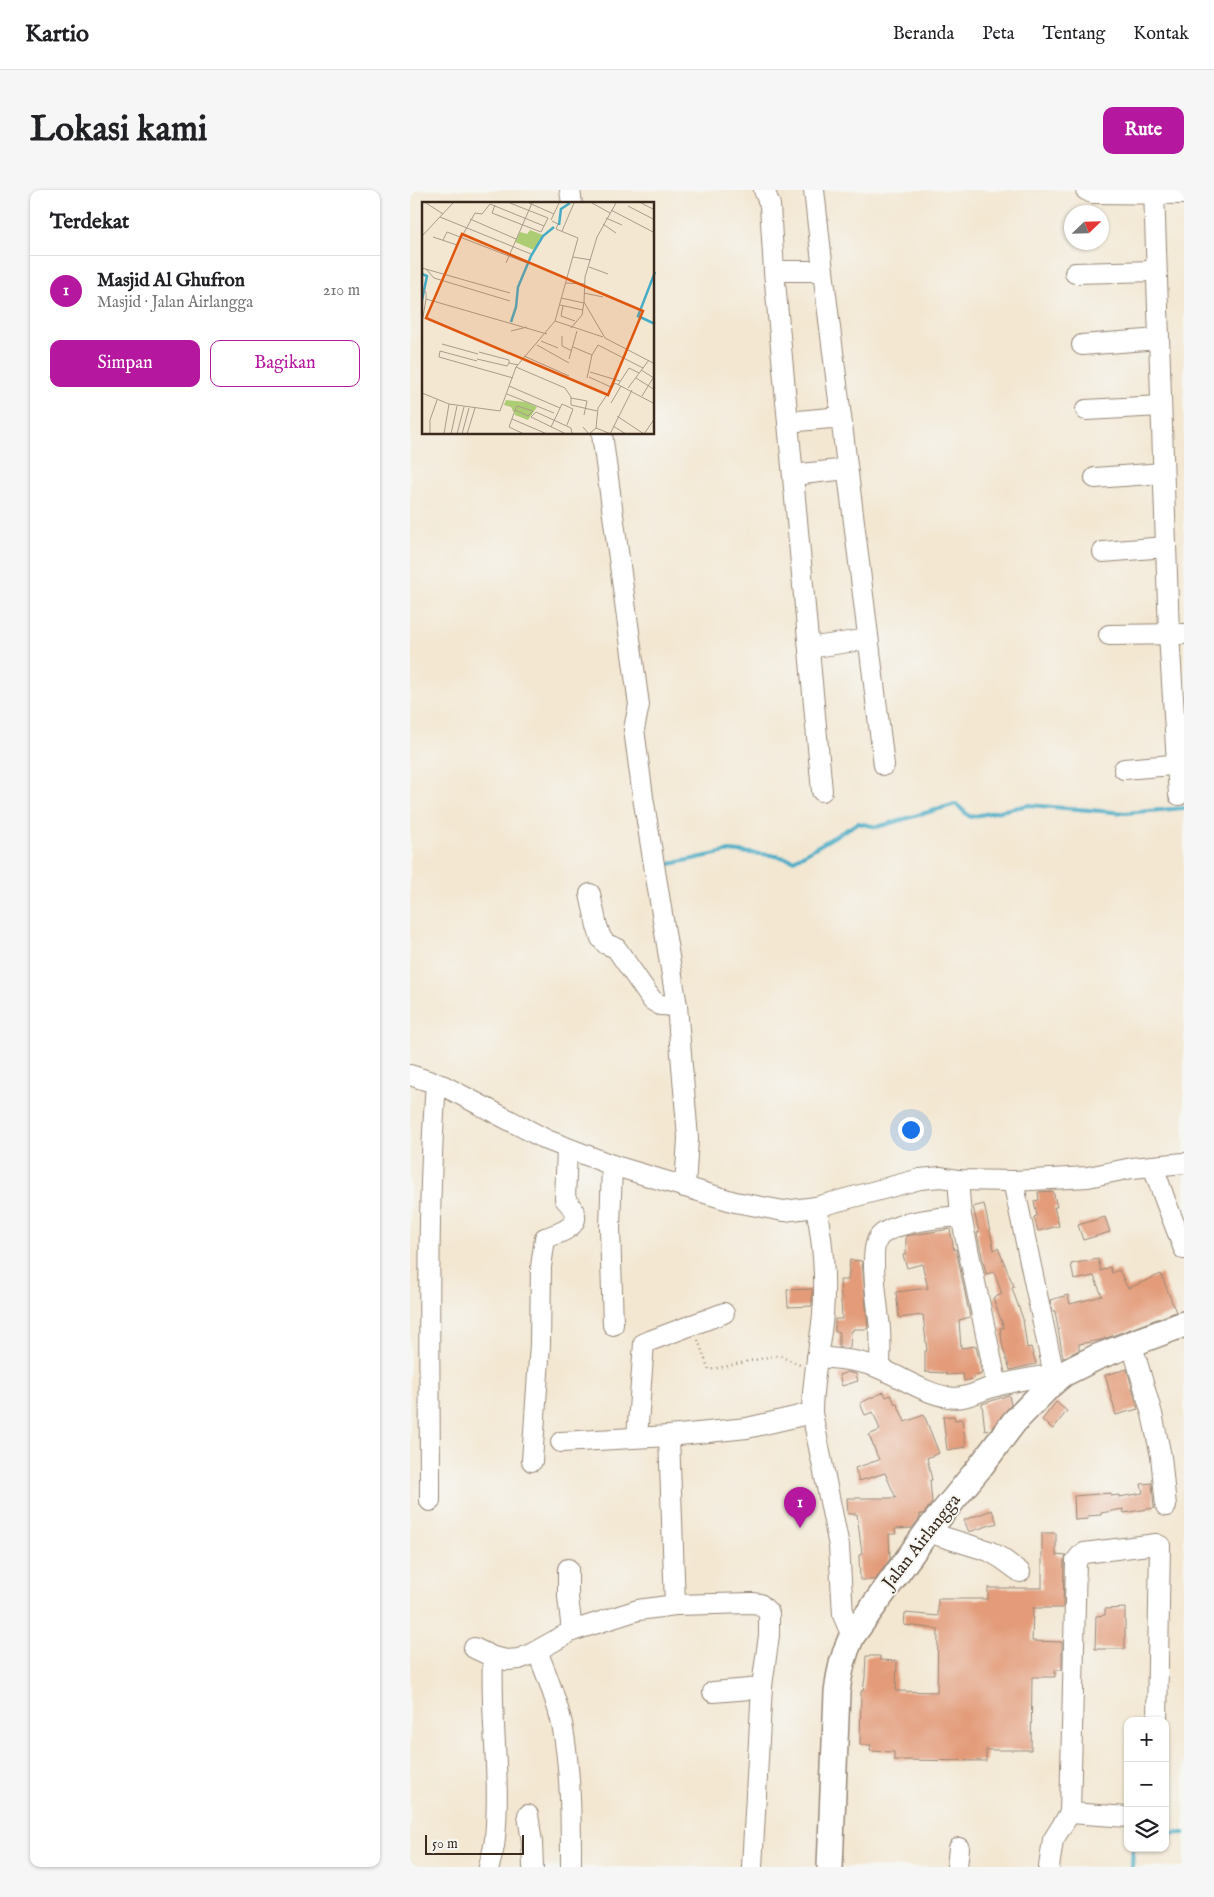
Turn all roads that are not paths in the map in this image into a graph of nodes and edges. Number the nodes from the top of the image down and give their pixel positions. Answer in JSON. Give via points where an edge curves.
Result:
{"nodes":[{"id":1,"x":764,"y":190,"type":"edge"},
{"id":2,"x":814,"y":190,"type":"edge"},
{"id":3,"x":1086,"y":190,"type":"edge"},
{"id":4,"x":1154,"y":192,"type":"edge"},
{"id":5,"x":1184,"y":194,"type":"edge"},
{"id":6,"x":774,"y":271,"type":"junction"},
{"id":7,"x":823,"y":271,"type":"junction"},
{"id":8,"x":1156,"y":271,"type":"junction"},
{"id":9,"x":1075,"y":273,"type":"dead end"},
{"id":10,"x":1159,"y":339,"type":"junction"},
{"id":11,"x":1082,"y":345,"type":"dead end"},
{"id":12,"x":1161,"y":406,"type":"junction"},
{"id":13,"x":1086,"y":410,"type":"dead end"},
{"id":14,"x":841,"y":417,"type":"junction"},
{"id":15,"x":788,"y":422,"type":"junction"},
{"id":16,"x":602,"y":435,"type":"edge"},
{"id":17,"x":847,"y":469,"type":"junction"},
{"id":18,"x":1163,"y":473,"type":"junction"},
{"id":19,"x":793,"y":475,"type":"junction"},
{"id":20,"x":1095,"y":478,"type":"dead end"},
{"id":21,"x":1166,"y":547,"type":"junction"},
{"id":22,"x":1103,"y":552,"type":"dead end"},
{"id":23,"x":1176,"y":634,"type":"edge"},
{"id":24,"x":1109,"y":635,"type":"dead end"},
{"id":25,"x":868,"y":639,"type":"junction"},
{"id":26,"x":809,"y":648,"type":"junction"},
{"id":27,"x":1180,"y":764,"type":"edge"},
{"id":28,"x":884,"y":765,"type":"dead end"},
{"id":29,"x":1124,"y":769,"type":"dead end"},
{"id":30,"x":822,"y":791,"type":"dead end"},
{"id":31,"x":1178,"y":795,"type":"dead end"},
{"id":32,"x":590,"y":894,"type":"dead end"},
{"id":33,"x":677,"y":1006,"type":"junction"},
{"id":34,"x":410,"y":1075,"type":"edge"},
{"id":35,"x":436,"y":1083,"type":"junction"},
{"id":36,"x":567,"y":1149,"type":"junction"},
{"id":37,"x":1184,"y":1163,"type":"edge"},
{"id":38,"x":612,"y":1165,"type":"junction"},
{"id":39,"x":1153,"y":1166,"type":"junction"},
{"id":40,"x":958,"y":1180,"type":"junction"},
{"id":41,"x":1013,"y":1181,"type":"junction"},
{"id":42,"x":685,"y":1187,"type":"junction"},
{"id":43,"x":816,"y":1207,"type":"junction"},
{"id":44,"x":961,"y":1216,"type":"junction"},
{"id":45,"x":1184,"y":1249,"type":"edge"},
{"id":46,"x":724,"y":1313,"type":"dead end"},
{"id":47,"x":1184,"y":1324,"type":"edge"},
{"id":48,"x":613,"y":1325,"type":"dead end"},
{"id":49,"x":1132,"y":1344,"type":"junction"},
{"id":50,"x":817,"y":1362,"type":"junction"},
{"id":51,"x":880,"y":1368,"type":"junction"},
{"id":52,"x":1059,"y":1374,"type":"junction"},
{"id":53,"x":997,"y":1386,"type":"junction"},
{"id":54,"x":812,"y":1412,"type":"junction"},
{"id":55,"x":669,"y":1436,"type":"junction"},
{"id":56,"x":637,"y":1437,"type":"junction"},
{"id":57,"x":562,"y":1442,"type":"dead end"},
{"id":58,"x":532,"y":1461,"type":"dead end"},
{"id":59,"x":430,"y":1501,"type":"dead end"},
{"id":60,"x":1166,"y":1506,"type":"dead end"},
{"id":61,"x":927,"y":1532,"type":"junction"},
{"id":62,"x":568,"y":1569,"type":"dead end"},
{"id":63,"x":1020,"y":1572,"type":"dead end"},
{"id":64,"x":674,"y":1605,"type":"junction"},
{"id":65,"x":572,"y":1631,"type":"junction"},
{"id":66,"x":852,"y":1636,"type":"junction"},
{"id":67,"x":474,"y":1648,"type":"dead end"},
{"id":68,"x":537,"y":1651,"type":"junction"},
{"id":69,"x":493,"y":1657,"type":"junction"},
{"id":70,"x":762,"y":1686,"type":"junction"},
{"id":71,"x":713,"y":1692,"type":"dead end"},
{"id":72,"x":1157,"y":1717,"type":"edge"},
{"id":73,"x":1070,"y":1813,"type":"junction"},
{"id":74,"x":528,"y":1815,"type":"dead end"},
{"id":75,"x":1124,"y":1817,"type":"edge"},
{"id":76,"x":489,"y":1867,"type":"edge"},
{"id":77,"x":533,"y":1867,"type":"edge"},
{"id":78,"x":571,"y":1867,"type":"edge"},
{"id":79,"x":752,"y":1867,"type":"edge"},
{"id":80,"x":830,"y":1867,"type":"edge"},
{"id":81,"x":1049,"y":1867,"type":"edge"}],
"edges":[{"from":1,"to":6,"type":"street","via":[[770,205]]},
{"from":2,"to":7,"type":"street"},
{"from":3,"to":4,"type":"street","via":[[1092,194]]},
{"from":4,"to":5,"type":"street"},
{"from":4,"to":8,"type":"street"},
{"from":6,"to":7,"type":"street"},
{"from":6,"to":15,"type":"street"},
{"from":7,"to":14,"type":"street"},
{"from":8,"to":9,"type":"street"},
{"from":8,"to":10,"type":"street"},
{"from":10,"to":11,"type":"street"},
{"from":10,"to":12,"type":"street"},
{"from":12,"to":13,"type":"street"},
{"from":12,"to":18,"type":"street"},
{"from":14,"to":15,"type":"street"},
{"from":14,"to":17,"type":"street"},
{"from":15,"to":19,"type":"street"},
{"from":16,"to":33,"type":"street","via":[[639,704],[634,729]]},
{"from":17,"to":19,"type":"street"},
{"from":17,"to":25,"type":"street"},
{"from":18,"to":20,"type":"street"},
{"from":18,"to":21,"type":"street"},
{"from":19,"to":26,"type":"street"},
{"from":21,"to":22,"type":"street"},
{"from":21,"to":23,"type":"street"},
{"from":23,"to":24,"type":"street"},
{"from":23,"to":27,"type":"street"},
{"from":25,"to":26,"type":"street"},
{"from":25,"to":28,"type":"street"},
{"from":26,"to":30,"type":"street"},
{"from":27,"to":29,"type":"street"},
{"from":27,"to":31,"type":"street"},
{"from":32,"to":33,"type":"street","via":[[601,938],[621,954],[652,1000],[660,1005]]},
{"from":33,"to":42,"type":"street","via":[[688,1138]]},
{"from":34,"to":35,"type":"street"},
{"from":35,"to":36,"type":"street"},
{"from":35,"to":59,"type":"street","via":[[430,1211]]},
{"from":36,"to":38,"type":"street"},
{"from":36,"to":58,"type":"street","via":[[565,1200],[575,1212],[574,1222],[558,1234],[545,1238]]},
{"from":37,"to":39,"type":"street"},
{"from":38,"to":42,"type":"street"},
{"from":38,"to":48,"type":"street"},
{"from":39,"to":41,"type":"street","via":[[1088,1177]]},
{"from":39,"to":45,"type":"street"},
{"from":40,"to":41,"type":"street"},
{"from":40,"to":43,"type":"street","via":[[941,1177],[920,1179]]},
{"from":40,"to":44,"type":"street"},
{"from":41,"to":52,"type":"street"},
{"from":42,"to":43,"type":"street","via":[[735,1202],[784,1211]]},
{"from":43,"to":50,"type":"street","via":[[824,1270]]},
{"from":44,"to":51,"type":"street","via":[[929,1218],[904,1225],[879,1236],[876,1241],[874,1257]]},
{"from":44,"to":53,"type":"street"},
{"from":46,"to":56,"type":"street","via":[[644,1343]]},
{"from":47,"to":49,"type":"main road","name":"Jalan Airlangga"},
{"from":49,"to":52,"type":"main road","name":"Jalan Airlangga"},
{"from":49,"to":60,"type":"street","via":[[1161,1456]]},
{"from":50,"to":51,"type":"street","via":[[856,1361]]},
{"from":50,"to":54,"type":"street"},
{"from":51,"to":53,"type":"street","via":[[948,1398],[961,1398]]},
{"from":52,"to":53,"type":"street"},
{"from":52,"to":61,"type":"main road","name":"Jalan Airlangga","via":[[1014,1422]]},
{"from":54,"to":55,"type":"street","via":[[747,1428]]},
{"from":54,"to":66,"type":"street","via":[[839,1546],[843,1615]]},
{"from":55,"to":56,"type":"street"},
{"from":55,"to":64,"type":"street"},
{"from":56,"to":57,"type":"street"},
{"from":61,"to":63,"type":"street","via":[[989,1552]]},
{"from":61,"to":66,"type":"main road","name":"Jalan Airlangga"},
{"from":62,"to":65,"type":"street"},
{"from":64,"to":65,"type":"street","via":[[638,1610]]},
{"from":64,"to":70,"type":"street","via":[[752,1603],[765,1608],[770,1620]]},
{"from":65,"to":68,"type":"street"},
{"from":66,"to":80,"type":"main road","name":"Jalan Airlangga","via":[[839,1670]]},
{"from":67,"to":69,"type":"street"},
{"from":68,"to":69,"type":"street","via":[[519,1659]]},
{"from":68,"to":78,"type":"street","via":[[562,1725]]},
{"from":69,"to":76,"type":"street","via":[[496,1838]]},
{"from":70,"to":71,"type":"street","via":[[750,1690]]},
{"from":70,"to":79,"type":"street"},
{"from":72,"to":73,"type":"street","via":[[1160,1546],[1084,1553],[1076,1562]]},
{"from":73,"to":75,"type":"street"},
{"from":73,"to":81,"type":"street","via":[[1053,1840]]},
{"from":74,"to":77,"type":"street"}]}
